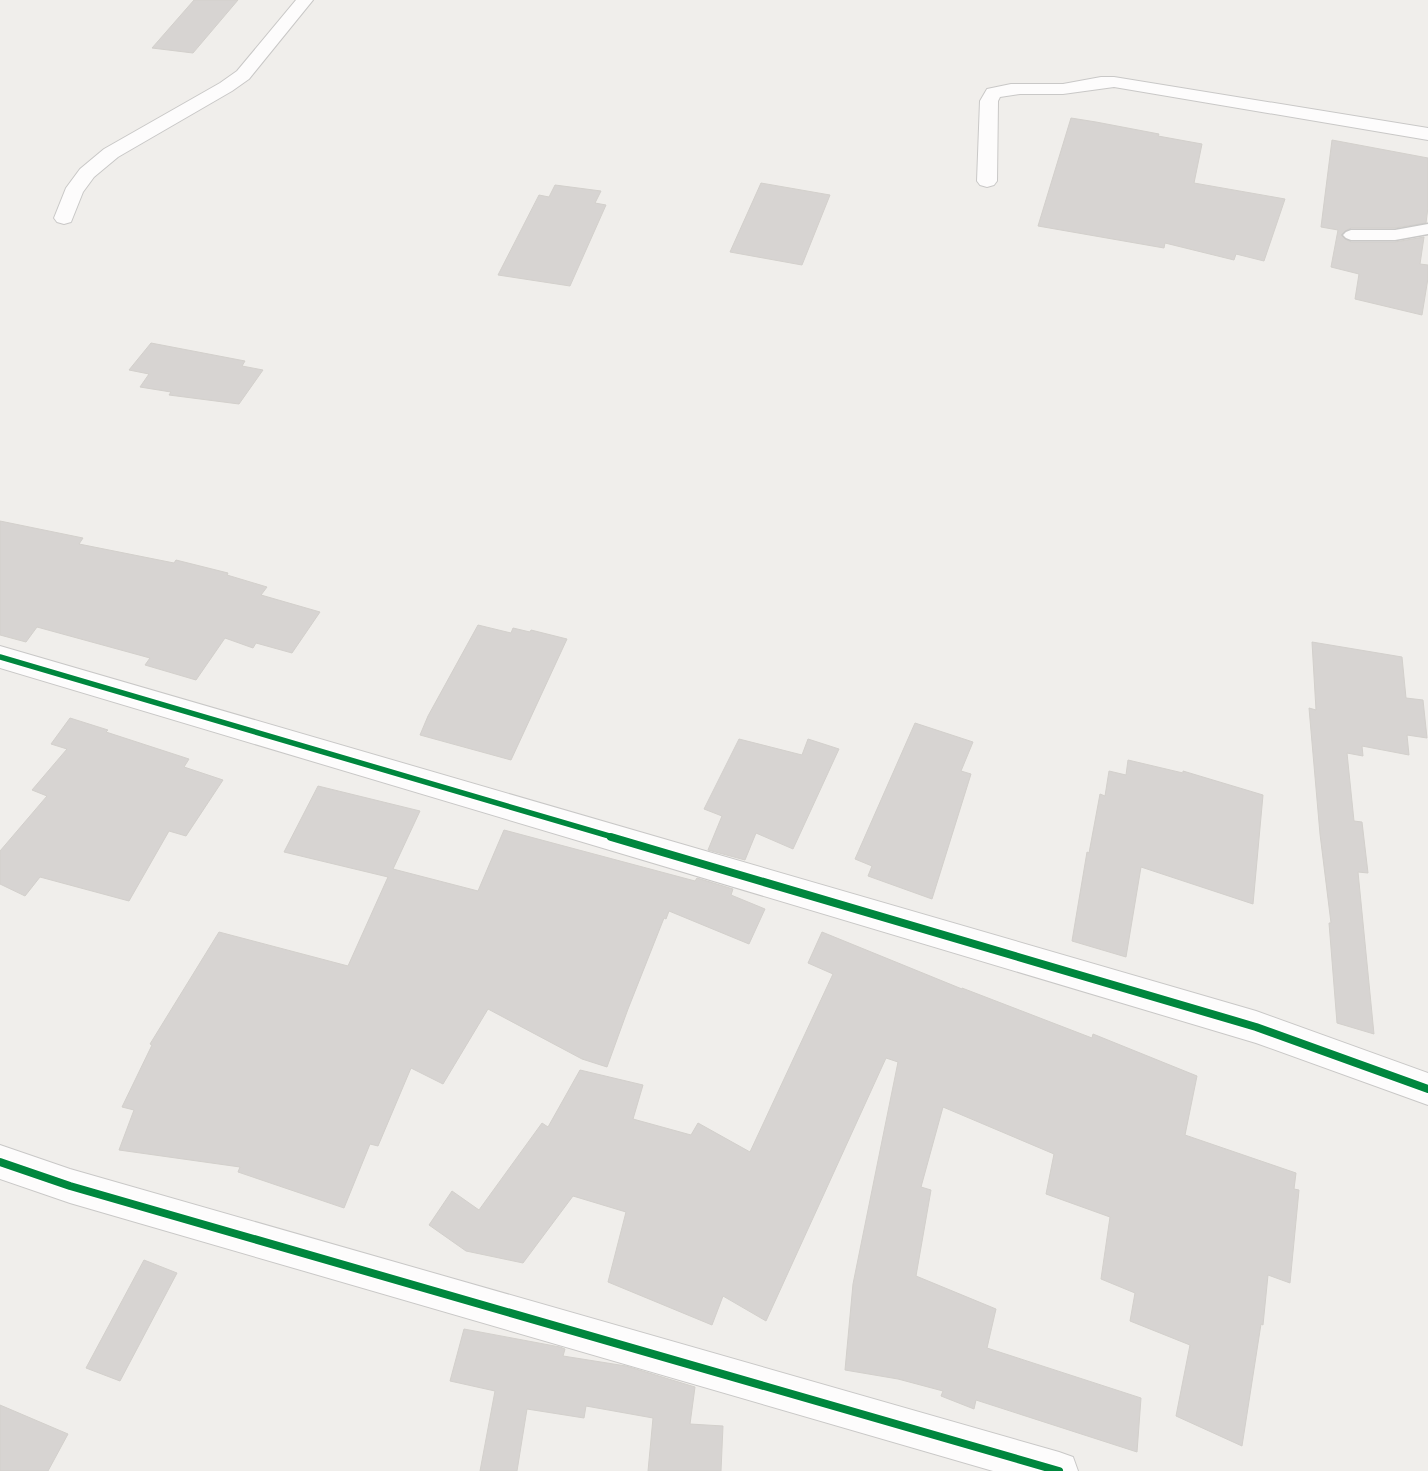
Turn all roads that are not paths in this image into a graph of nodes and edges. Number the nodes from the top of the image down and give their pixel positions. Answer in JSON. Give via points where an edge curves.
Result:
{"nodes":[{"id":1,"x":305,"y":0,"type":"edge"},
{"id":2,"x":1428,"y":134,"type":"edge"},
{"id":3,"x":987,"y":181,"type":"dead end"},
{"id":4,"x":64,"y":218,"type":"dead end"},
{"id":5,"x":1428,"y":229,"type":"edge"},
{"id":6,"x":1351,"y":235,"type":"dead end"},
{"id":7,"x":0,"y":657,"type":"edge"},
{"id":8,"x":1428,"y":1089,"type":"edge"},
{"id":9,"x":0,"y":1162,"type":"edge"},
{"id":10,"x":1059,"y":1471,"type":"edge"}],
"edges":[{"from":1,"to":4,"type":"street","via":[[243,75],[110,153],[87,172],[73,192]]},
{"from":2,"to":3,"type":"street","via":[[1114,82],[1093,82],[1062,89],[1013,88],[993,93],[989,101]]},
{"from":5,"to":6,"type":"lane","via":[[1395,235]]},
{"from":7,"to":8,"type":"street","via":[[1256,1027]]},
{"from":9,"to":10,"type":"street","via":[[80,1189]]}]}
